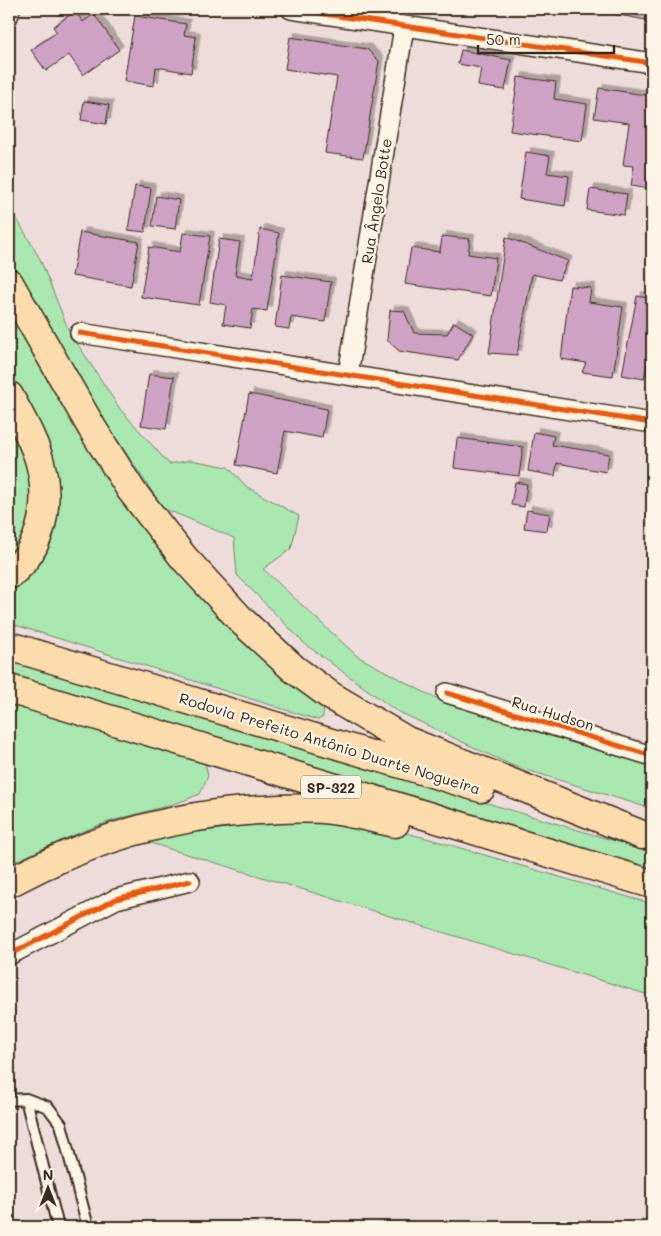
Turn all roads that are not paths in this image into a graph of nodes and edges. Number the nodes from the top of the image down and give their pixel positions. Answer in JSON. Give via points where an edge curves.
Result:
{"nodes":[{"id":1,"x":10,"y":9,"type":"edge"},
{"id":2,"x":291,"y":9,"type":"edge"},
{"id":3,"x":9,"y":14,"type":"edge"},
{"id":4,"x":404,"y":27,"type":"junction"},
{"id":5,"x":652,"y":63,"type":"edge"},
{"id":6,"x":9,"y":283,"type":"edge"},
{"id":7,"x":80,"y":333,"type":"dead end"},
{"id":8,"x":348,"y":375,"type":"junction"},
{"id":9,"x":9,"y":396,"type":"edge"},
{"id":10,"x":652,"y":423,"type":"edge"},
{"id":11,"x":9,"y":575,"type":"edge"},
{"id":12,"x":9,"y":646,"type":"edge"},
{"id":13,"x":9,"y":689,"type":"edge"},
{"id":14,"x":447,"y":693,"type":"dead end"},
{"id":15,"x":652,"y":756,"type":"edge"},
{"id":16,"x":647,"y":837,"type":"edge"},
{"id":17,"x":190,"y":881,"type":"dead end"},
{"id":18,"x":644,"y":882,"type":"edge"},
{"id":19,"x":9,"y":883,"type":"edge"},
{"id":20,"x":9,"y":955,"type":"edge"},
{"id":21,"x":26,"y":1099,"type":"junction"},
{"id":22,"x":9,"y":1100,"type":"edge"},
{"id":23,"x":58,"y":1227,"type":"edge"},
{"id":24,"x":88,"y":1227,"type":"edge"}],
"edges":[{"from":1,"to":3,"type":"street"},
{"from":2,"to":4,"type":"street"},
{"from":4,"to":5,"type":"street"},
{"from":4,"to":8,"type":"street","name":"Rua Ângelo Botte"},
{"from":6,"to":16,"type":"highway","via":[[131,490],[184,558],[243,622],[294,669],[330,696],[407,741]]},
{"from":7,"to":8,"type":"street"},
{"from":8,"to":10,"type":"street"},
{"from":9,"to":11,"type":"highway","via":[[39,459],[44,504],[35,543]]},
{"from":12,"to":16,"type":"highway","name":"Rodovia Prefeito Antônio Duarte Nogueira","number":"SP-322"},
{"from":13,"to":18,"type":"highway","number":"SP-322"},
{"from":14,"to":15,"type":"street","name":"Rua Hudson"},
{"from":17,"to":20,"type":"street","via":[[116,900]]},
{"from":18,"to":19,"type":"highway","via":[[374,818],[331,810],[282,809],[182,818],[131,830],[80,848]]},
{"from":21,"to":22,"type":"lane"},
{"from":21,"to":23,"type":"lane"},
{"from":21,"to":24,"type":"lane","via":[[48,1107],[60,1124]]}]}
